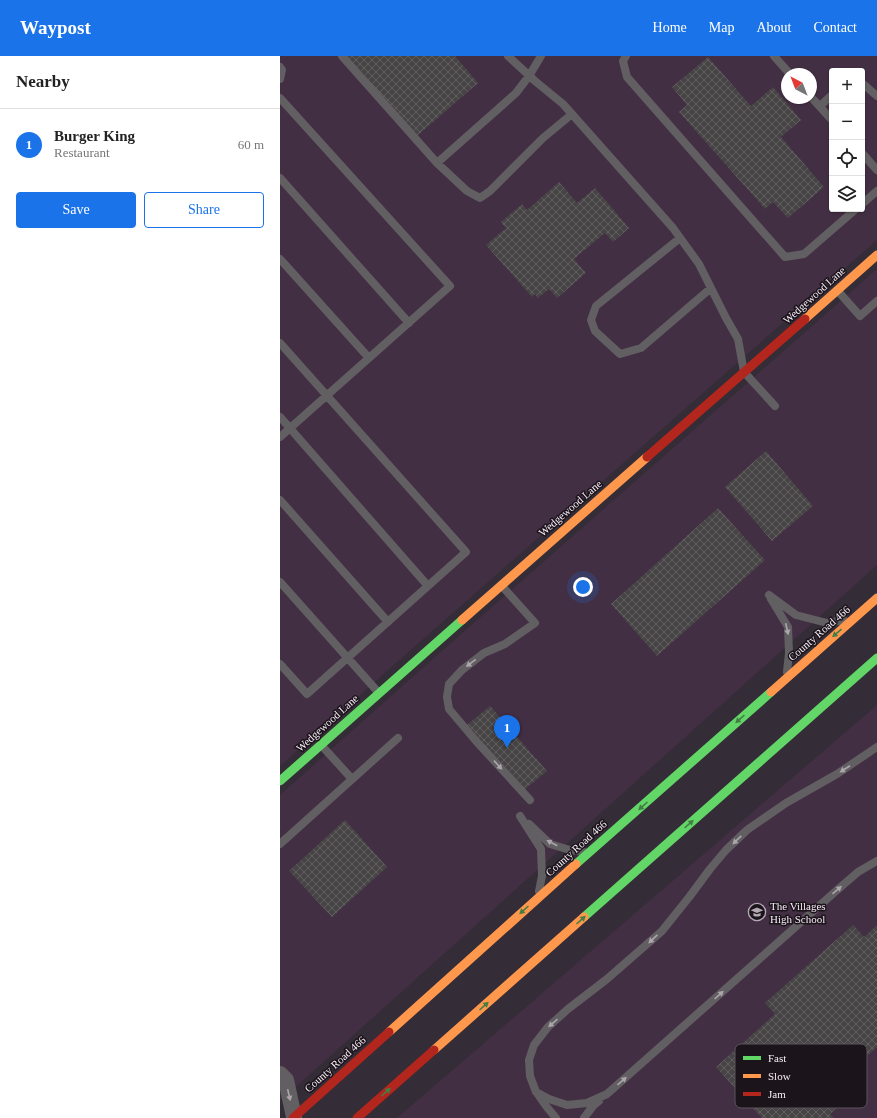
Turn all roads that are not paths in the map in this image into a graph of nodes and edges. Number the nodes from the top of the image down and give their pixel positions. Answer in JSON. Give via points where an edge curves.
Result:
{"nodes":[{"id":1,"x":342,"y":56,"type":"edge"},
{"id":2,"x":508,"y":56,"type":"edge"},
{"id":3,"x":541,"y":56,"type":"edge"},
{"id":4,"x":626,"y":56,"type":"edge"},
{"id":5,"x":774,"y":56,"type":"edge"},
{"id":6,"x":280,"y":67,"type":"edge"},
{"id":7,"x":785,"y":68,"type":"edge"},
{"id":8,"x":529,"y":76,"type":"junction"},
{"id":9,"x":280,"y":79,"type":"edge"},
{"id":10,"x":865,"y":86,"type":"edge"},
{"id":11,"x":877,"y":96,"type":"edge"},
{"id":12,"x":280,"y":98,"type":"edge"},
{"id":13,"x":829,"y":98,"type":"edge"},
{"id":14,"x":817,"y":103,"type":"edge"},
{"id":15,"x":820,"y":106,"type":"junction"},
{"id":16,"x":572,"y":114,"type":"junction"},
{"id":17,"x":829,"y":116,"type":"edge"},
{"id":18,"x":865,"y":157,"type":"edge"},
{"id":19,"x":437,"y":163,"type":"junction"},
{"id":20,"x":877,"y":170,"type":"edge"},
{"id":21,"x":280,"y":178,"type":"edge"},
{"id":22,"x":877,"y":191,"type":"edge"},
{"id":23,"x":865,"y":201,"type":"edge"},
{"id":24,"x":853,"y":212,"type":"edge"},
{"id":25,"x":680,"y":238,"type":"junction"},
{"id":26,"x":877,"y":255,"type":"edge"},
{"id":27,"x":280,"y":259,"type":"edge"},
{"id":28,"x":711,"y":288,"type":"junction"},
{"id":29,"x":837,"y":290,"type":"junction"},
{"id":30,"x":877,"y":302,"type":"edge"},
{"id":31,"x":409,"y":322,"type":"junction"},
{"id":32,"x":280,"y":343,"type":"edge"},
{"id":33,"x":369,"y":358,"type":"junction"},
{"id":34,"x":744,"y":372,"type":"junction"},
{"id":35,"x":327,"y":395,"type":"junction"},
{"id":36,"x":775,"y":406,"type":"dead end"},
{"id":37,"x":280,"y":417,"type":"edge"},
{"id":38,"x":290,"y":428,"type":"junction"},
{"id":39,"x":280,"y":437,"type":"edge"},
{"id":40,"x":280,"y":500,"type":"edge"},
{"id":41,"x":280,"y":582,"type":"edge"},
{"id":42,"x":501,"y":585,"type":"junction"},
{"id":43,"x":428,"y":586,"type":"junction"},
{"id":44,"x":877,"y":598,"type":"edge"},
{"id":45,"x":853,"y":619,"type":"junction"},
{"id":46,"x":388,"y":622,"type":"junction"},
{"id":47,"x":348,"y":658,"type":"junction"},
{"id":48,"x":877,"y":658,"type":"edge"},
{"id":49,"x":280,"y":664,"type":"edge"},
{"id":50,"x":786,"y":678,"type":"junction"},
{"id":51,"x":379,"y":693,"type":"junction"},
{"id":52,"x":398,"y":738,"type":"dead end"},
{"id":53,"x":321,"y":744,"type":"junction"},
{"id":54,"x":877,"y":747,"type":"edge"},
{"id":55,"x":352,"y":779,"type":"junction"},
{"id":56,"x":280,"y":781,"type":"edge"},
{"id":57,"x":530,"y":800,"type":"dead end"},
{"id":58,"x":280,"y":844,"type":"edge"},
{"id":59,"x":589,"y":853,"type":"junction"},
{"id":60,"x":877,"y":861,"type":"edge"},
{"id":61,"x":537,"y":899,"type":"junction"},
{"id":62,"x":280,"y":1074,"type":"edge"},
{"id":63,"x":536,"y":1092,"type":"junction"},
{"id":64,"x":606,"y":1094,"type":"junction"},
{"id":65,"x":290,"y":1116,"type":"edge"},
{"id":66,"x":357,"y":1118,"type":"edge"},
{"id":67,"x":556,"y":1118,"type":"edge"},
{"id":68,"x":584,"y":1118,"type":"edge"}],
"edges":[{"from":1,"to":19,"type":"lane"},
{"from":2,"to":8,"type":"lane"},
{"from":3,"to":8,"type":"lane"},
{"from":4,"to":24,"type":"lane","via":[[623,61],[626,77],[785,257],[804,254]]},
{"from":5,"to":7,"type":"lane"},
{"from":6,"to":9,"type":"lane"},
{"from":8,"to":16,"type":"lane"},
{"from":8,"to":19,"type":"lane","via":[[516,93]]},
{"from":10,"to":11,"type":"lane"},
{"from":12,"to":31,"type":"lane","via":[[450,286]]},
{"from":13,"to":15,"type":"lane"},
{"from":14,"to":15,"type":"lane"},
{"from":15,"to":17,"type":"lane"},
{"from":16,"to":19,"type":"lane","via":[[480,198],[467,191]]},
{"from":16,"to":25,"type":"lane"},
{"from":18,"to":20,"type":"lane"},
{"from":21,"to":31,"type":"lane"},
{"from":22,"to":23,"type":"lane"},
{"from":25,"to":28,"type":"lane","via":[[699,264]]},
{"from":25,"to":28,"type":"lane","via":[[596,306],[591,320],[595,331],[620,354],[641,348]]},
{"from":26,"to":29,"type":"main road","name":"Wedgewood Lane"},
{"from":27,"to":33,"type":"lane"},
{"from":28,"to":34,"type":"lane","via":[[738,339]]},
{"from":29,"to":30,"type":"lane","via":[[860,316]]},
{"from":29,"to":34,"type":"main road","name":"Wedgewood Lane"},
{"from":31,"to":33,"type":"lane"},
{"from":32,"to":35,"type":"lane"},
{"from":33,"to":35,"type":"lane"},
{"from":34,"to":36,"type":"lane"},
{"from":34,"to":42,"type":"main road","name":"Wedgewood Lane"},
{"from":35,"to":38,"type":"lane"},
{"from":35,"to":43,"type":"lane","via":[[466,552]]},
{"from":37,"to":38,"type":"lane"},
{"from":38,"to":39,"type":"lane"},
{"from":38,"to":43,"type":"lane"},
{"from":40,"to":46,"type":"lane"},
{"from":41,"to":47,"type":"lane"},
{"from":42,"to":51,"type":"main road","name":"Wedgewood Lane"},
{"from":42,"to":57,"type":"lane","one_way":true,"via":[[535,623],[505,644],[484,653],[462,670],[449,684],[447,697],[449,709]]},
{"from":43,"to":46,"type":"lane"},
{"from":44,"to":45,"type":"main road","name":"County Road 466"},
{"from":45,"to":50,"type":"main road","name":"County Road 466","one_way":true},
{"from":45,"to":50,"type":"lane","one_way":true,"via":[[827,623],[796,616],[769,595],[788,627]]},
{"from":46,"to":47,"type":"lane"},
{"from":47,"to":49,"type":"lane","via":[[307,694]]},
{"from":47,"to":51,"type":"lane"},
{"from":66,"to":48,"type":"main road","one_way":true},
{"from":50,"to":59,"type":"main road","name":"County Road 466","one_way":true},
{"from":51,"to":53,"type":"main road","name":"Wedgewood Lane"},
{"from":52,"to":55,"type":"lane"},
{"from":53,"to":55,"type":"lane"},
{"from":53,"to":56,"type":"main road","name":"Wedgewood Lane"},
{"from":54,"to":63,"type":"lane","one_way":true,"via":[[747,830],[710,869],[662,931],[548,1027],[534,1045],[528,1060]]},
{"from":55,"to":58,"type":"lane"},
{"from":59,"to":61,"type":"main road","name":"County Road 466"},
{"from":59,"to":61,"type":"lane","one_way":true,"via":[[550,844],[520,816],[541,849],[542,876]]},
{"from":64,"to":60,"type":"lane","one_way":true,"via":[[858,872]]},
{"from":61,"to":65,"type":"main road","name":"County Road 466","one_way":true},
{"from":62,"to":65,"type":"street","one_way":true,"via":[[286,1080]]},
{"from":63,"to":64,"type":"lane","via":[[567,1104],[587,1103]]},
{"from":63,"to":67,"type":"lane"},
{"from":64,"to":68,"type":"lane"}]}
